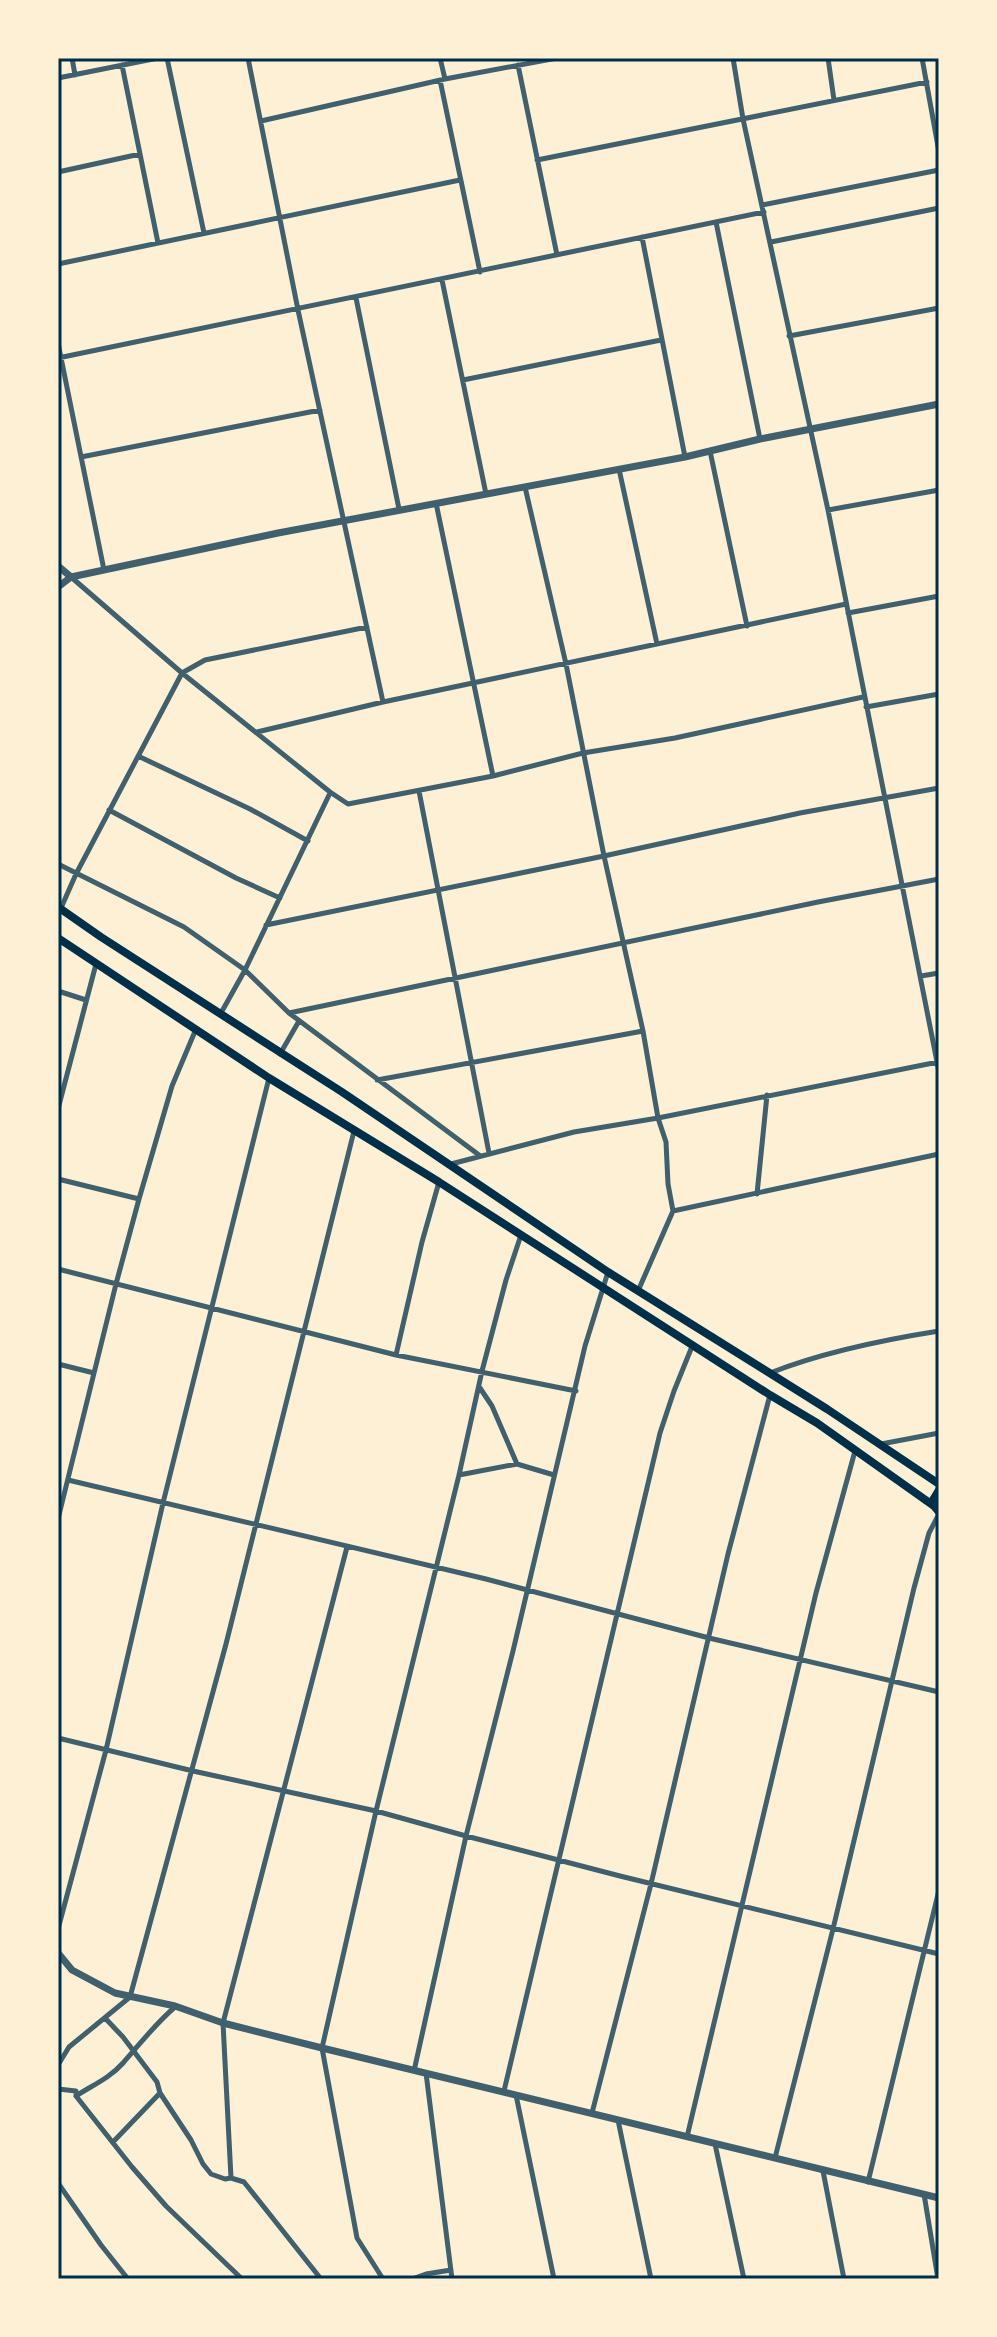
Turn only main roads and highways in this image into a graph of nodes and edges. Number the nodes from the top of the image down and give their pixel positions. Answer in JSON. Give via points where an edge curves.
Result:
{"nodes":[{"id":1,"x":59,"y":907,"type":"edge"},
{"id":2,"x":58,"y":938,"type":"edge"},
{"id":3,"x":939,"y":1487,"type":"edge"},
{"id":4,"x":937,"y":1511,"type":"edge"}],
"edges":[{"from":1,"to":3,"type":"main road"},
{"from":2,"to":4,"type":"main road","via":[[269,1078],[817,1423]]},
{"from":3,"to":4,"type":"main road","via":[[934,1497]]}]}
